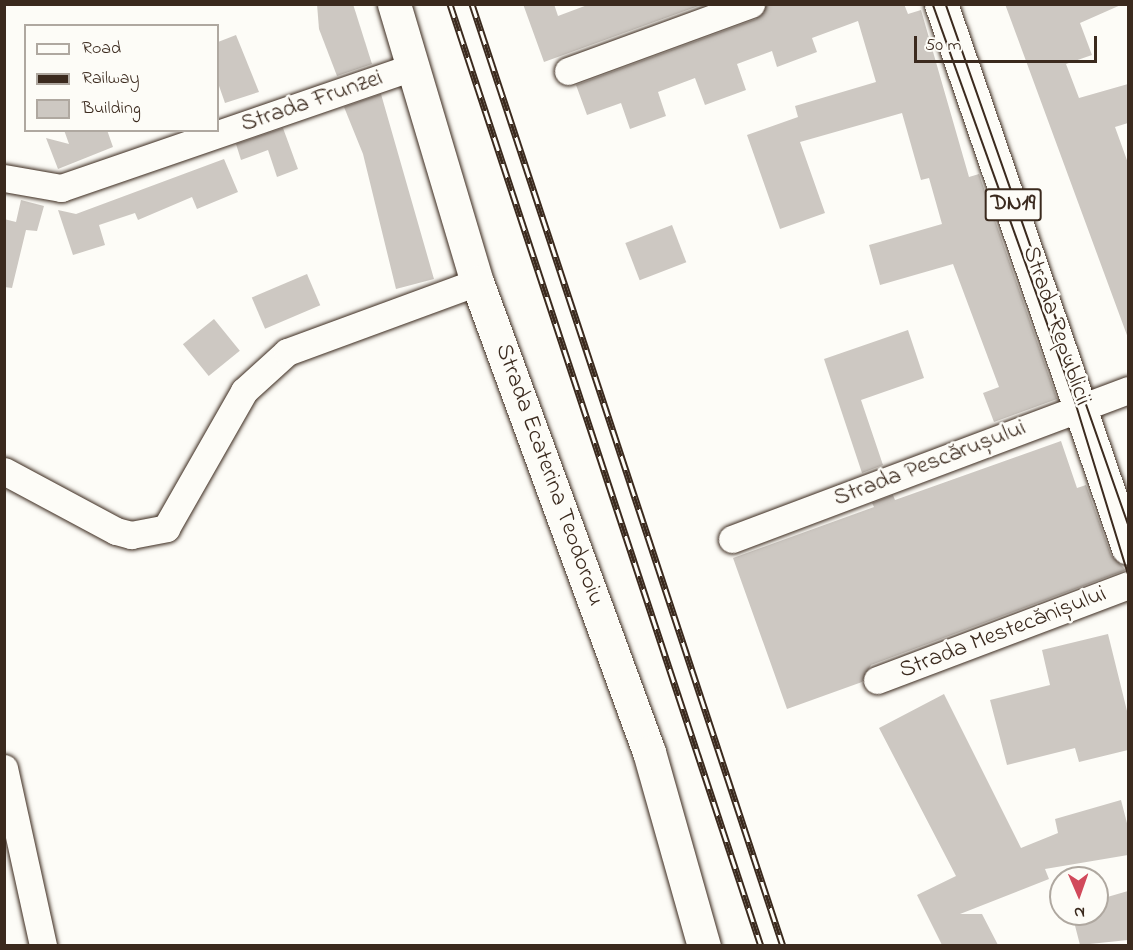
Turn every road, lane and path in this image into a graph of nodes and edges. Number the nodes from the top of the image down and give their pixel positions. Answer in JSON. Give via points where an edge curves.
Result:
{"nodes":[{"id":1,"x":394,"y":4,"type":"edge"},
{"id":2,"x":751,"y":4,"type":"edge"},
{"id":3,"x":941,"y":4,"type":"edge"},
{"id":4,"x":412,"y":67,"type":"junction"},
{"id":5,"x":568,"y":71,"type":"dead end"},
{"id":6,"x":4,"y":178,"type":"edge"},
{"id":7,"x":477,"y":282,"type":"junction"},
{"id":8,"x":1128,"y":390,"type":"edge"},
{"id":9,"x":1084,"y":405,"type":"junction"},
{"id":10,"x":4,"y":471,"type":"edge"},
{"id":11,"x":732,"y":539,"type":"dead end"},
{"id":12,"x":1128,"y":548,"type":"edge"},
{"id":13,"x":1128,"y":585,"type":"edge"},
{"id":14,"x":877,"y":680,"type":"dead end"},
{"id":15,"x":4,"y":768,"type":"edge"},
{"id":16,"x":43,"y":945,"type":"edge"},
{"id":17,"x":704,"y":945,"type":"edge"}],
"edges":[{"from":1,"to":4,"type":"main road","name":"Strada Ecaterina Teodoroiu"},
{"from":2,"to":5,"type":"street"},
{"from":3,"to":9,"type":"main road","name":"Strada Republicii","number":"DN19"},
{"from":4,"to":6,"type":"street","name":"Strada Frunzei","via":[[61,188]]},
{"from":4,"to":7,"type":"main road","name":"Strada Ecaterina Teodoroiu"},
{"from":7,"to":10,"type":"street","via":[[288,352],[244,391],[166,528],[131,536],[116,531]]},
{"from":7,"to":17,"type":"main road","name":"Strada Ecaterina Teodoroiu","via":[[649,752]]},
{"from":8,"to":9,"type":"street","name":"Strada Pescărușului"},
{"from":9,"to":11,"type":"street","name":"Strada Pescărușului"},
{"from":9,"to":12,"type":"main road","name":"Strada Republicii","number":"DN19"},
{"from":13,"to":14,"type":"street","name":"Strada Mestecănișului"},
{"from":15,"to":16,"type":"street"}]}
